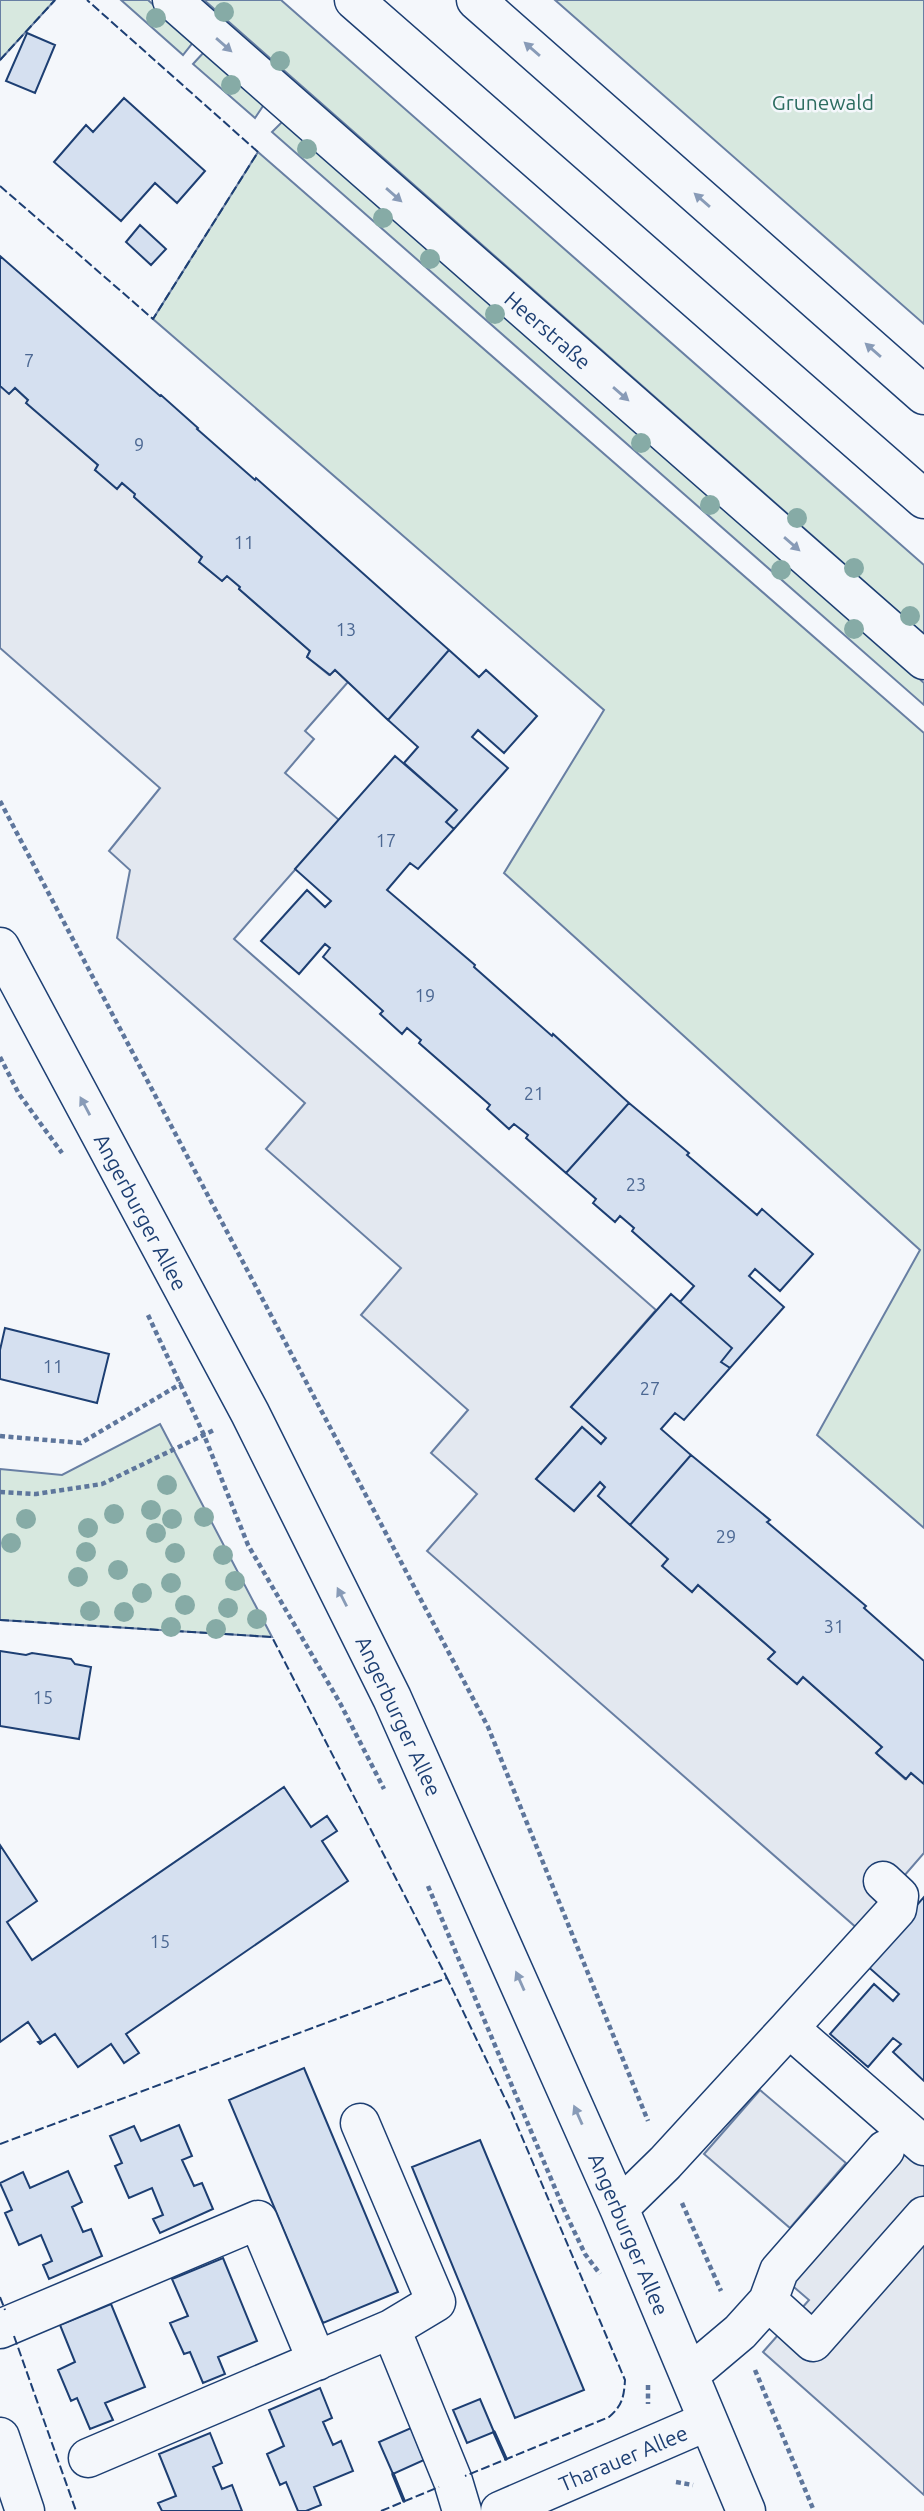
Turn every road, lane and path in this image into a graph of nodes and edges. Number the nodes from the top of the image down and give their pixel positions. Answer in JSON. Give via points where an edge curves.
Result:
{"nodes":[{"id":1,"x":172,"y":0,"type":"edge"},
{"id":2,"x":354,"y":0,"type":"edge"},
{"id":3,"x":476,"y":0,"type":"edge"},
{"id":4,"x":924,"y":395,"type":"edge"},
{"id":5,"x":924,"y":499,"type":"edge"},
{"id":6,"x":924,"y":660,"type":"edge"},
{"id":7,"x":0,"y":801,"type":"edge"},
{"id":8,"x":0,"y":947,"type":"edge"},
{"id":9,"x":0,"y":1057,"type":"edge"},
{"id":10,"x":68,"y":1162,"type":"dead end"},
{"id":11,"x":145,"y":1310,"type":"dead end"},
{"id":12,"x":221,"y":1361,"type":"junction"},
{"id":13,"x":181,"y":1384,"type":"junction"},
{"id":14,"x":250,"y":1413,"type":"junction"},
{"id":15,"x":204,"y":1435,"type":"junction"},
{"id":16,"x":0,"y":1436,"type":"edge"},
{"id":17,"x":0,"y":1492,"type":"edge"},
{"id":18,"x":388,"y":1795,"type":"dead end"},
{"id":19,"x":424,"y":1877,"type":"dead end"},
{"id":20,"x":883,"y":1881,"type":"dead end"},
{"id":21,"x":789,"y":2028,"type":"junction"},
{"id":22,"x":360,"y":2123,"type":"dead end"},
{"id":23,"x":924,"y":2146,"type":"edge"},
{"id":24,"x":885,"y":2150,"type":"dead end"},
{"id":25,"x":665,"y":2163,"type":"junction"},
{"id":26,"x":620,"y":2208,"type":"junction"},
{"id":27,"x":924,"y":2216,"type":"edge"},
{"id":28,"x":606,"y":2281,"type":"dead end"},
{"id":29,"x":768,"y":2301,"type":"junction"},
{"id":30,"x":0,"y":2329,"type":"edge"},
{"id":31,"x":391,"y":2329,"type":"junction"},
{"id":32,"x":740,"y":2332,"type":"junction"},
{"id":33,"x":317,"y":2361,"type":"junction"},
{"id":34,"x":689,"y":2375,"type":"junction"},
{"id":35,"x":648,"y":2384,"type":"dead end"},
{"id":36,"x":648,"y":2410,"type":"dead end"},
{"id":37,"x":708,"y":2421,"type":"junction"},
{"id":38,"x":0,"y":2437,"type":"edge"},
{"id":39,"x":88,"y":2458,"type":"dead end"},
{"id":40,"x":26,"y":2511,"type":"edge"},
{"id":41,"x":462,"y":2511,"type":"edge"},
{"id":42,"x":500,"y":2511,"type":"edge"},
{"id":43,"x":746,"y":2511,"type":"edge"},
{"id":44,"x":814,"y":2511,"type":"edge"}],
"edges":[{"from":1,"to":6,"type":"street","name":"Heerstraße","one_way":true},
{"from":2,"to":5,"type":"street"},
{"from":4,"to":3,"type":"street","one_way":true},
{"from":7,"to":25,"type":"path","via":[[488,1727]]},
{"from":12,"to":8,"type":"street","name":"Angerburger Allee","one_way":true},
{"from":9,"to":10,"type":"path","via":[[19,1094]]},
{"from":11,"to":13,"type":"path"},
{"from":12,"to":13,"type":"path"},
{"from":12,"to":14,"type":"street","name":"Angerburger Allee"},
{"from":13,"to":15,"type":"path"},
{"from":13,"to":16,"type":"path","via":[[81,1443]]},
{"from":14,"to":15,"type":"path"},
{"from":26,"to":14,"type":"street","name":"Angerburger Allee","one_way":true,"via":[[392,1698]]},
{"from":15,"to":17,"type":"path","via":[[102,1484],[36,1494]]},
{"from":15,"to":18,"type":"path","via":[[248,1545]]},
{"from":19,"to":28,"type":"path","via":[[565,2212],[585,2254]]},
{"from":20,"to":21,"type":"street","via":[[899,1896],[897,1909]]},
{"from":21,"to":23,"type":"street"},
{"from":21,"to":25,"type":"street"},
{"from":22,"to":31,"type":"street","via":[[436,2302]]},
{"from":24,"to":29,"type":"street","via":[[779,2271]]},
{"from":25,"to":26,"type":"street"},
{"from":25,"to":32,"type":"path"},
{"from":26,"to":34,"type":"street","name":"Angerburger Allee"},
{"from":27,"to":29,"type":"street","via":[[813,2342]]},
{"from":29,"to":32,"type":"street"},
{"from":30,"to":33,"type":"street","via":[[258,2220]]},
{"from":31,"to":33,"type":"street"},
{"from":31,"to":41,"type":"street"},
{"from":32,"to":34,"type":"street"},
{"from":32,"to":44,"type":"path"},
{"from":33,"to":39,"type":"street"},
{"from":34,"to":37,"type":"street","name":"Angerburger Allee"},
{"from":35,"to":36,"type":"path"},
{"from":37,"to":42,"type":"street","name":"Tharauer Allee"},
{"from":37,"to":43,"type":"street","name":"Angerburger Allee"},
{"from":38,"to":40,"type":"street"}]}
